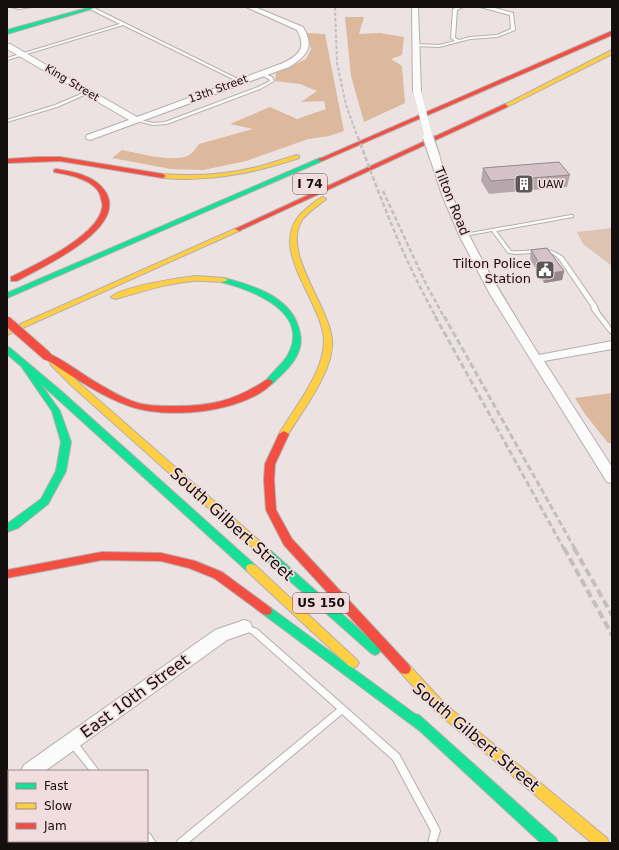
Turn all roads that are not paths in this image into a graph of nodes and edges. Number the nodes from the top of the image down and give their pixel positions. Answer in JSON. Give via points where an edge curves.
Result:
{"nodes":[{"id":1,"x":13,"y":7,"type":"edge"},
{"id":2,"x":30,"y":7,"type":"edge"},
{"id":3,"x":92,"y":7,"type":"edge"},
{"id":4,"x":249,"y":7,"type":"edge"},
{"id":5,"x":415,"y":7,"type":"edge"},
{"id":6,"x":461,"y":7,"type":"edge"},
{"id":7,"x":482,"y":7,"type":"edge"},
{"id":8,"x":122,"y":24,"type":"junction"},
{"id":9,"x":7,"y":32,"type":"edge"},
{"id":10,"x":612,"y":33,"type":"edge"},
{"id":11,"x":597,"y":39,"type":"junction"},
{"id":12,"x":458,"y":41,"type":"junction"},
{"id":13,"x":416,"y":45,"type":"junction"},
{"id":14,"x":7,"y":46,"type":"edge"},
{"id":15,"x":612,"y":48,"type":"edge"},
{"id":16,"x":612,"y":52,"type":"edge"},
{"id":17,"x":22,"y":53,"type":"junction"},
{"id":18,"x":7,"y":59,"type":"edge"},
{"id":19,"x":262,"y":74,"type":"junction"},
{"id":20,"x":240,"y":81,"type":"junction"},
{"id":21,"x":89,"y":92,"type":"junction"},
{"id":22,"x":415,"y":108,"type":"dead end"},
{"id":23,"x":457,"y":118,"type":"dead end"},
{"id":24,"x":136,"y":120,"type":"junction"},
{"id":25,"x":7,"y":121,"type":"edge"},
{"id":26,"x":435,"y":128,"type":"dead end"},
{"id":27,"x":421,"y":134,"type":"dead end"},
{"id":28,"x":90,"y":137,"type":"dead end"},
{"id":29,"x":7,"y":161,"type":"edge"},
{"id":30,"x":47,"y":170,"type":"dead end"},
{"id":31,"x":355,"y":176,"type":"junction"},
{"id":32,"x":245,"y":181,"type":"dead end"},
{"id":33,"x":571,"y":216,"type":"dead end"},
{"id":34,"x":494,"y":230,"type":"junction"},
{"id":35,"x":464,"y":235,"type":"junction"},
{"id":36,"x":86,"y":248,"type":"dead end"},
{"id":37,"x":10,"y":280,"type":"edge"},
{"id":38,"x":7,"y":296,"type":"edge"},
{"id":39,"x":9,"y":320,"type":"edge"},
{"id":40,"x":29,"y":323,"type":"junction"},
{"id":41,"x":612,"y":332,"type":"edge"},
{"id":42,"x":7,"y":333,"type":"edge"},
{"id":43,"x":612,"y":344,"type":"edge"},
{"id":44,"x":7,"y":350,"type":"edge"},
{"id":45,"x":47,"y":356,"type":"junction"},
{"id":46,"x":536,"y":359,"type":"junction"},
{"id":47,"x":25,"y":367,"type":"junction"},
{"id":48,"x":612,"y":478,"type":"edge"},
{"id":49,"x":7,"y":528,"type":"edge"},
{"id":50,"x":7,"y":574,"type":"edge"},
{"id":51,"x":244,"y":627,"type":"joint"},
{"id":52,"x":343,"y":709,"type":"junction"},
{"id":53,"x":444,"y":711,"type":"junction"},
{"id":54,"x":425,"y":728,"type":"junction"},
{"id":55,"x":72,"y":741,"type":"junction"},
{"id":56,"x":31,"y":770,"type":"edge"},
{"id":57,"x":94,"y":770,"type":"edge"},
{"id":58,"x":181,"y":843,"type":"edge"},
{"id":59,"x":432,"y":843,"type":"edge"},
{"id":60,"x":551,"y":843,"type":"edge"},
{"id":61,"x":602,"y":843,"type":"edge"}],
"edges":[{"from":1,"to":2,"type":"lane"},
{"from":3,"to":8,"type":"lane"},
{"from":3,"to":9,"type":"main road"},
{"from":4,"to":19,"type":"street","name":"13th Street","via":[[300,30],[305,45],[300,58]]},
{"from":5,"to":13,"type":"street","name":"Tilton Road"},
{"from":6,"to":12,"type":"lane","via":[[456,9],[453,38]]},
{"from":7,"to":12,"type":"lane","via":[[512,14],[513,30],[496,36]]},
{"from":8,"to":17,"type":"lane"},
{"from":8,"to":20,"type":"lane"},
{"from":10,"to":11,"type":"main road","number":"I 74"},
{"from":11,"to":22,"type":"main road"},
{"from":11,"to":38,"type":"main road","number":"I 74"},
{"from":12,"to":13,"type":"lane","via":[[439,46]]},
{"from":13,"to":35,"type":"street","name":"Tilton Road","bridge":true,"via":[[417,91],[424,124],[447,195]]},
{"from":14,"to":17,"type":"street","name":"King Street"},
{"from":15,"to":23,"type":"main road"},
{"from":16,"to":31,"type":"main road","via":[[506,106]]},
{"from":17,"to":18,"type":"lane"},
{"from":17,"to":21,"type":"street","name":"King Street"},
{"from":19,"to":20,"type":"street","name":"13th Street"},
{"from":19,"to":24,"type":"lane","via":[[272,81],[166,123],[153,124]]},
{"from":20,"to":24,"type":"street","name":"13th Street"},
{"from":21,"to":24,"type":"street","name":"King Street"},
{"from":21,"to":25,"type":"lane","via":[[56,106]]},
{"from":24,"to":28,"type":"street","name":"13th Street"},
{"from":26,"to":27,"type":"main road"},
{"from":29,"to":32,"type":"main road","via":[[29,158],[66,160],[157,176],[212,178],[304,156]]},
{"from":30,"to":37,"type":"main road","via":[[82,177],[98,186],[106,197],[106,211],[98,226],[78,242]]},
{"from":31,"to":40,"type":"main road"},
{"from":31,"to":53,"type":"main road","via":[[307,210],[296,224],[293,241],[298,260],[326,326],[328,346],[319,372],[270,464],[271,510],[288,542]]},
{"from":33,"to":34,"type":"lane"},
{"from":34,"to":35,"type":"lane"},
{"from":34,"to":41,"type":"lane","via":[[510,252],[520,254],[543,249],[555,252]]},
{"from":35,"to":46,"type":"street","name":"Tilton Road"},
{"from":36,"to":37,"type":"main road"},
{"from":39,"to":45,"type":"main road","number":"US 150","bridge":true},
{"from":40,"to":42,"type":"main road"},
{"from":40,"to":45,"type":"main road","via":[[177,280],[210,279],[234,281],[258,289],[279,302],[293,319],[298,340],[289,362],[270,382],[246,396],[211,408],[170,410],[132,405]]},
{"from":43,"to":46,"type":"street"},
{"from":44,"to":47,"type":"main road","number":"US 150"},
{"from":45,"to":53,"type":"main road","name":"South Gilbert Street","number":"US 150","via":[[223,517]]},
{"from":46,"to":48,"type":"street","name":"Tilton Road"},
{"from":47,"to":49,"type":"main road","via":[[56,411],[66,442],[61,471],[45,501]]},
{"from":47,"to":54,"type":"main road","name":"South Gilbert Street","number":"US 150","via":[[57,392],[178,501]]},
{"from":50,"to":54,"type":"main road","via":[[102,556],[161,557],[191,564],[218,575]]},
{"from":51,"to":52,"type":"lane","via":[[254,631]]},
{"from":51,"to":55,"type":"street","name":"East 10th Street","via":[[221,634]]},
{"from":52,"to":58,"type":"lane"},
{"from":52,"to":59,"type":"lane","via":[[396,757],[436,830]]},
{"from":53,"to":61,"type":"main road","name":"South Gilbert Street","number":"US 150"},
{"from":54,"to":60,"type":"main road","name":"South Gilbert Street","number":"US 150"},
{"from":55,"to":56,"type":"street","name":"East 10th Street"},
{"from":55,"to":57,"type":"lane"}]}
